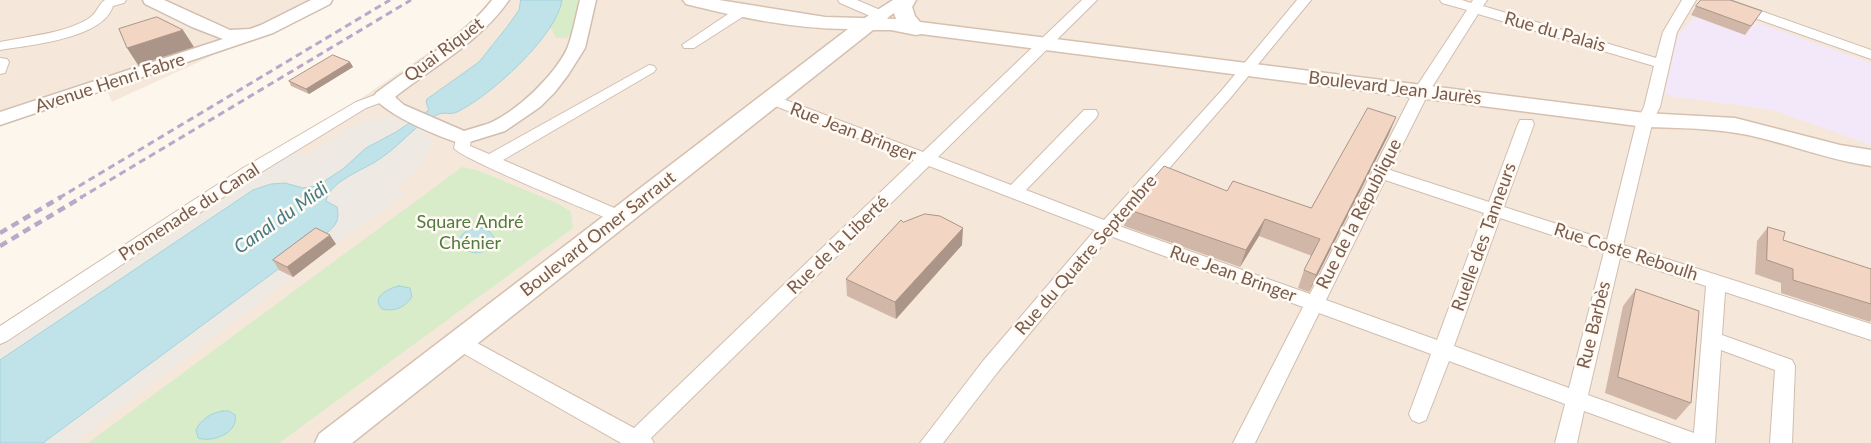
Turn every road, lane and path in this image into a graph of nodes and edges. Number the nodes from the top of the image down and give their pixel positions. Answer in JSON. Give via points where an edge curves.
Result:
{"nodes":[{"id":1,"x":151,"y":0,"type":"edge"},
{"id":2,"x":324,"y":0,"type":"edge"},
{"id":3,"x":501,"y":0,"type":"edge"},
{"id":4,"x":588,"y":0,"type":"edge"},
{"id":5,"x":693,"y":0,"type":"edge"},
{"id":6,"x":845,"y":0,"type":"edge"},
{"id":7,"x":905,"y":0,"type":"edge"},
{"id":8,"x":1090,"y":0,"type":"edge"},
{"id":9,"x":1304,"y":0,"type":"edge"},
{"id":10,"x":1447,"y":0,"type":"edge"},
{"id":11,"x":1689,"y":0,"type":"edge"},
{"id":12,"x":1717,"y":0,"type":"edge"},
{"id":13,"x":113,"y":2,"type":"edge"},
{"id":14,"x":1477,"y":4,"type":"edge"},
{"id":15,"x":742,"y":11,"type":"junction"},
{"id":16,"x":874,"y":21,"type":"junction"},
{"id":17,"x":824,"y":22,"type":"junction"},
{"id":18,"x":201,"y":25,"type":"junction"},
{"id":19,"x":267,"y":29,"type":"junction"},
{"id":20,"x":916,"y":29,"type":"junction"},
{"id":21,"x":689,"y":45,"type":"dead end"},
{"id":22,"x":1043,"y":45,"type":"junction"},
{"id":23,"x":0,"y":46,"type":"edge"},
{"id":24,"x":220,"y":46,"type":"junction"},
{"id":25,"x":838,"y":46,"type":"junction"},
{"id":26,"x":1871,"y":55,"type":"edge"},
{"id":27,"x":1662,"y":64,"type":"junction"},
{"id":28,"x":649,"y":69,"type":"dead end"},
{"id":29,"x":1235,"y":82,"type":"junction"},
{"id":30,"x":1421,"y":92,"type":"junction"},
{"id":31,"x":770,"y":99,"type":"junction"},
{"id":32,"x":390,"y":103,"type":"junction"},
{"id":33,"x":1090,"y":114,"type":"dead end"},
{"id":34,"x":0,"y":119,"type":"edge"},
{"id":35,"x":1645,"y":120,"type":"junction"},
{"id":36,"x":1526,"y":124,"type":"dead end"},
{"id":37,"x":463,"y":138,"type":"junction"},
{"id":38,"x":1871,"y":158,"type":"edge"},
{"id":39,"x":926,"y":160,"type":"junction"},
{"id":40,"x":489,"y":161,"type":"junction"},
{"id":41,"x":1380,"y":173,"type":"junction"},
{"id":42,"x":1013,"y":193,"type":"junction"},
{"id":43,"x":1494,"y":210,"type":"junction"},
{"id":44,"x":620,"y":217,"type":"junction"},
{"id":45,"x":1107,"y":228,"type":"junction"},
{"id":46,"x":1613,"y":248,"type":"junction"},
{"id":47,"x":1716,"y":281,"type":"junction"},
{"id":48,"x":1314,"y":303,"type":"junction"},
{"id":49,"x":1871,"y":332,"type":"edge"},
{"id":50,"x":0,"y":336,"type":"edge"},
{"id":51,"x":1712,"y":339,"type":"junction"},
{"id":52,"x":459,"y":342,"type":"junction"},
{"id":53,"x":1442,"y":349,"type":"junction"},
{"id":54,"x":1576,"y":398,"type":"junction"},
{"id":55,"x":1418,"y":414,"type":"dead end"},
{"id":56,"x":637,"y":442,"type":"edge"},
{"id":57,"x":330,"y":443,"type":"edge"},
{"id":58,"x":931,"y":443,"type":"edge"},
{"id":59,"x":1244,"y":443,"type":"edge"},
{"id":60,"x":1566,"y":443,"type":"edge"},
{"id":61,"x":1697,"y":443,"type":"edge"},
{"id":62,"x":1704,"y":443,"type":"edge"},
{"id":63,"x":1781,"y":443,"type":"edge"}],
"edges":[{"from":1,"to":18,"type":"street"},
{"from":2,"to":19,"type":"street"},
{"from":3,"to":32,"type":"street","name":"Quai Riquet","via":[[487,18]]},
{"from":4,"to":37,"type":"street","via":[[576,48],[548,88],[533,103],[498,127]]},
{"from":5,"to":15,"type":"main road","name":"Boulevard Jean Jaurès"},
{"from":6,"to":16,"type":"street"},
{"from":7,"to":16,"type":"street"},
{"from":7,"to":20,"type":"main road","via":[[902,7],[906,18]]},
{"from":8,"to":22,"type":"street","name":"Rue de la Liberté"},
{"from":9,"to":29,"type":"street","name":"Rue du Quatre Septembre"},
{"from":10,"to":14,"type":"street","name":"Rue du Palais"},
{"from":11,"to":27,"type":"street","name":"Rue Barbès","via":[[1670,32]]},
{"from":12,"to":26,"type":"street"},
{"from":13,"to":23,"type":"street","via":[[92,23],[64,33]]},
{"from":14,"to":27,"type":"street","name":"Rue du Palais"},
{"from":14,"to":30,"type":"street","name":"Rue de la République"},
{"from":15,"to":17,"type":"main road","name":"Boulevard Jean Jaurès"},
{"from":15,"to":21,"type":"street"},
{"from":16,"to":17,"type":"main road","name":"Boulevard Jean Jaurès"},
{"from":16,"to":20,"type":"main road","name":"Boulevard Jean Jaurès"},
{"from":16,"to":25,"type":"main road","name":"Boulevard Omer Sarraut"},
{"from":17,"to":25,"type":"main road","via":[[835,32]]},
{"from":18,"to":19,"type":"street","via":[[228,35]]},
{"from":18,"to":24,"type":"street","via":[[212,41]]},
{"from":19,"to":24,"type":"street","name":"Avenue Henri Fabre"},
{"from":20,"to":22,"type":"main road","name":"Boulevard Jean Jaurès"},
{"from":20,"to":25,"type":"main road","name":"Boulevard Jean Jaurès","via":[[890,32]]},
{"from":22,"to":29,"type":"main road","name":"Boulevard Jean Jaurès"},
{"from":22,"to":39,"type":"street","name":"Rue de la Liberté"},
{"from":24,"to":34,"type":"street","name":"Avenue Henri Fabre"},
{"from":25,"to":31,"type":"main road","name":"Boulevard Omer Sarraut"},
{"from":27,"to":35,"type":"street","name":"Rue Barbès","via":[[1652,107]]},
{"from":28,"to":40,"type":"street"},
{"from":29,"to":30,"type":"main road","name":"Boulevard Jean Jaurès"},
{"from":29,"to":45,"type":"street","name":"Rue du Quatre Septembre"},
{"from":30,"to":35,"type":"main road","name":"Boulevard Jean Jaurès"},
{"from":30,"to":41,"type":"street","name":"Rue de la République"},
{"from":31,"to":39,"type":"street","name":"Rue Jean Bringer"},
{"from":31,"to":44,"type":"main road","name":"Boulevard Omer Sarraut"},
{"from":32,"to":37,"type":"street"},
{"from":32,"to":50,"type":"street","name":"Promenade du Canal","via":[[361,105],[249,172]]},
{"from":33,"to":42,"type":"street"},
{"from":35,"to":38,"type":"main road","name":"Boulevard Jean Jaurès","via":[[1747,128],[1851,156]]},
{"from":35,"to":46,"type":"street","name":"Rue Barbès"},
{"from":36,"to":43,"type":"street","name":"Ruelle des Tanneurs"},
{"from":37,"to":40,"type":"street","via":[[462,148]]},
{"from":39,"to":42,"type":"street","name":"Rue Jean Bringer"},
{"from":39,"to":56,"type":"street","name":"Rue de la Liberté"},
{"from":40,"to":44,"type":"street"},
{"from":41,"to":43,"type":"street","name":"Rue Coste Reboulh"},
{"from":41,"to":48,"type":"street","name":"Rue de la République"},
{"from":42,"to":45,"type":"street","name":"Rue Jean Bringer"},
{"from":43,"to":46,"type":"street","name":"Rue Coste Reboulh"},
{"from":43,"to":53,"type":"street","name":"Ruelle des Tanneurs"},
{"from":44,"to":52,"type":"main road","name":"Boulevard Omer Sarraut"},
{"from":45,"to":48,"type":"street","name":"Rue Jean Bringer"},
{"from":45,"to":58,"type":"street","name":"Rue du Quatre Septembre"},
{"from":46,"to":47,"type":"street","name":"Rue Coste Reboulh"},
{"from":46,"to":54,"type":"street","name":"Rue Barbès"},
{"from":47,"to":49,"type":"street","name":"Rue Coste Reboulh"},
{"from":47,"to":51,"type":"street"},
{"from":48,"to":53,"type":"street","name":"Rue Jean Bringer"},
{"from":48,"to":59,"type":"street","name":"Rue de la République"},
{"from":51,"to":62,"type":"street"},
{"from":51,"to":63,"type":"street","via":[[1785,366]]},
{"from":52,"to":56,"type":"street"},
{"from":52,"to":57,"type":"main road","name":"Boulevard Omer Sarraut"},
{"from":53,"to":54,"type":"street","name":"Rue Jean Bringer"},
{"from":53,"to":55,"type":"street","name":"Ruelle des Tanneurs"},
{"from":54,"to":60,"type":"street","name":"Rue Barbès"},
{"from":54,"to":61,"type":"street","name":"Rue Jean Bringer"}]}
